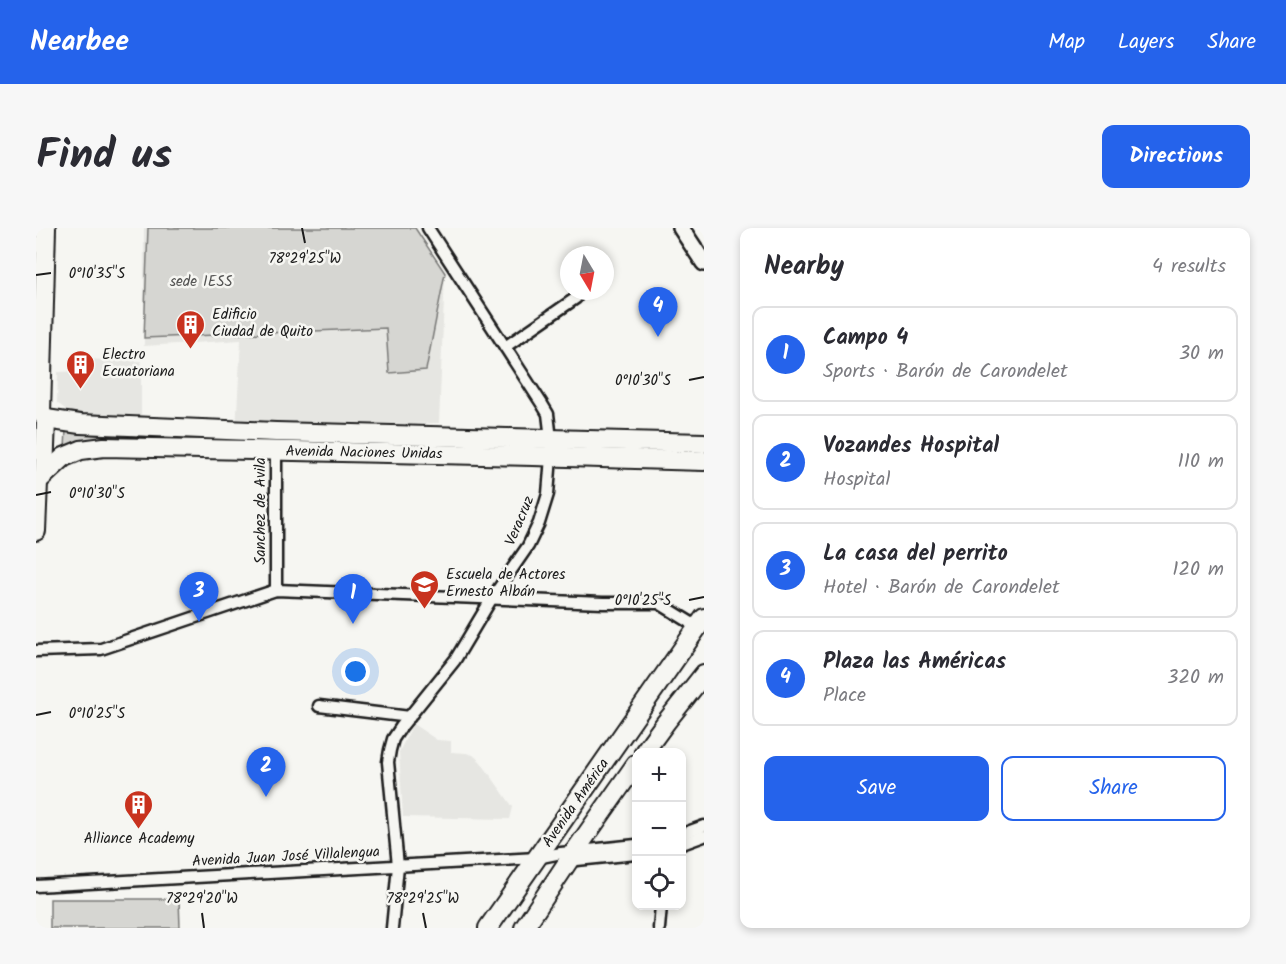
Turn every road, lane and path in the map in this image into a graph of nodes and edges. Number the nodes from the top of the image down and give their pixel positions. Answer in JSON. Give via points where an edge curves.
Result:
{"nodes":[{"id":1,"x":36,"y":228,"type":"edge"},
{"id":2,"x":46,"y":228,"type":"edge"},
{"id":3,"x":428,"y":228,"type":"edge"},
{"id":4,"x":681,"y":228,"type":"edge"},
{"id":5,"x":36,"y":234,"type":"edge"},
{"id":6,"x":704,"y":263,"type":"edge"},
{"id":7,"x":573,"y":300,"type":"edge"},
{"id":8,"x":505,"y":347,"type":"junction"},
{"id":9,"x":41,"y":414,"type":"edge"},
{"id":10,"x":276,"y":432,"type":"junction"},
{"id":11,"x":704,"y":443,"type":"edge"},
{"id":12,"x":551,"y":448,"type":"junction"},
{"id":13,"x":276,"y":451,"type":"junction"},
{"id":14,"x":704,"y":462,"type":"edge"},
{"id":15,"x":39,"y":479,"type":"edge"},
{"id":16,"x":36,"y":531,"type":"edge"},
{"id":17,"x":276,"y":590,"type":"junction"},
{"id":18,"x":492,"y":598,"type":"junction"},
{"id":19,"x":702,"y":628,"type":"edge"},
{"id":20,"x":36,"y":651,"type":"edge"},
{"id":21,"x":704,"y":658,"type":"edge"},
{"id":22,"x":704,"y":674,"type":"edge"},
{"id":23,"x":319,"y":706,"type":"dead end"},
{"id":24,"x":410,"y":717,"type":"junction"},
{"id":25,"x":666,"y":722,"type":"junction"},
{"id":26,"x":648,"y":748,"type":"edge"},
{"id":27,"x":632,"y":770,"type":"edge"},
{"id":28,"x":704,"y":826,"type":"edge"},
{"id":29,"x":686,"y":832,"type":"edge"},
{"id":30,"x":704,"y":836,"type":"edge"},
{"id":31,"x":686,"y":842,"type":"edge"},
{"id":32,"x":632,"y":846,"type":"edge"},
{"id":33,"x":632,"y":854,"type":"edge"},
{"id":34,"x":572,"y":856,"type":"junction"},
{"id":35,"x":537,"y":858,"type":"junction"},
{"id":36,"x":398,"y":866,"type":"junction"},
{"id":37,"x":36,"y":886,"type":"edge"},
{"id":38,"x":661,"y":910,"type":"edge"},
{"id":39,"x":392,"y":928,"type":"edge"},
{"id":40,"x":488,"y":928,"type":"edge"},
{"id":41,"x":524,"y":928,"type":"edge"},
{"id":42,"x":659,"y":928,"type":"edge"}],
"edges":[{"from":1,"to":5,"type":"main road"},
{"from":2,"to":9,"type":"main road"},
{"from":3,"to":8,"type":"street","name":"Veracruz"},
{"from":4,"to":6,"type":"main road"},
{"from":7,"to":8,"type":"street"},
{"from":8,"to":12,"type":"street","name":"Veracruz","via":[[548,414]]},
{"from":9,"to":10,"type":"main road","name":"Avenida Naciones Unidas","via":[[80,424]]},
{"from":9,"to":15,"type":"main road"},
{"from":10,"to":12,"type":"main road","name":"Avenida Naciones Unidas"},
{"from":10,"to":13,"type":"street","name":"Sanchez de Avila"},
{"from":11,"to":12,"type":"main road","name":"Avenida Naciones Unidas"},
{"from":12,"to":13,"type":"main road","name":"Avenida Naciones Unidas"},
{"from":12,"to":14,"type":"main road","name":"Avenida Naciones Unidas"},
{"from":12,"to":18,"type":"street","name":"Veracruz","via":[[548,494],[539,523]]},
{"from":13,"to":15,"type":"main road","name":"Avenida Naciones Unidas","via":[[104,447],[72,453]]},
{"from":13,"to":17,"type":"street","name":"Sanchez de Avila"},
{"from":15,"to":16,"type":"main road"},
{"from":17,"to":18,"type":"street"},
{"from":17,"to":20,"type":"street","via":[[100,649]]},
{"from":18,"to":19,"type":"street","via":[[659,603]]},
{"from":18,"to":24,"type":"street","name":"Veracruz","via":[[455,660]]},
{"from":19,"to":35,"type":"main road","name":"Avenida América"},
{"from":21,"to":25,"type":"main road"},
{"from":22,"to":25,"type":"main road"},
{"from":23,"to":24,"type":"street"},
{"from":24,"to":36,"type":"street","name":"Veracruz","via":[[393,739],[388,762]]},
{"from":25,"to":26,"type":"main road"},
{"from":27,"to":34,"type":"main road","name":"Avenida América"},
{"from":28,"to":29,"type":"street"},
{"from":30,"to":31,"type":"street"},
{"from":32,"to":34,"type":"street","name":"Avenida Juan José Villalengua"},
{"from":33,"to":34,"type":"street","name":"Avenida Juan José Villalengua"},
{"from":34,"to":35,"type":"street","name":"Avenida Juan José Villalengua"},
{"from":34,"to":41,"type":"main road","name":"Avenida América"},
{"from":35,"to":36,"type":"street","name":"Avenida Juan José Villalengua"},
{"from":35,"to":40,"type":"main road","name":"Avenida América"},
{"from":36,"to":37,"type":"street","name":"Avenida Juan José Villalengua"},
{"from":36,"to":39,"type":"street","name":"Veracruz"},
{"from":38,"to":42,"type":"street"}]}
